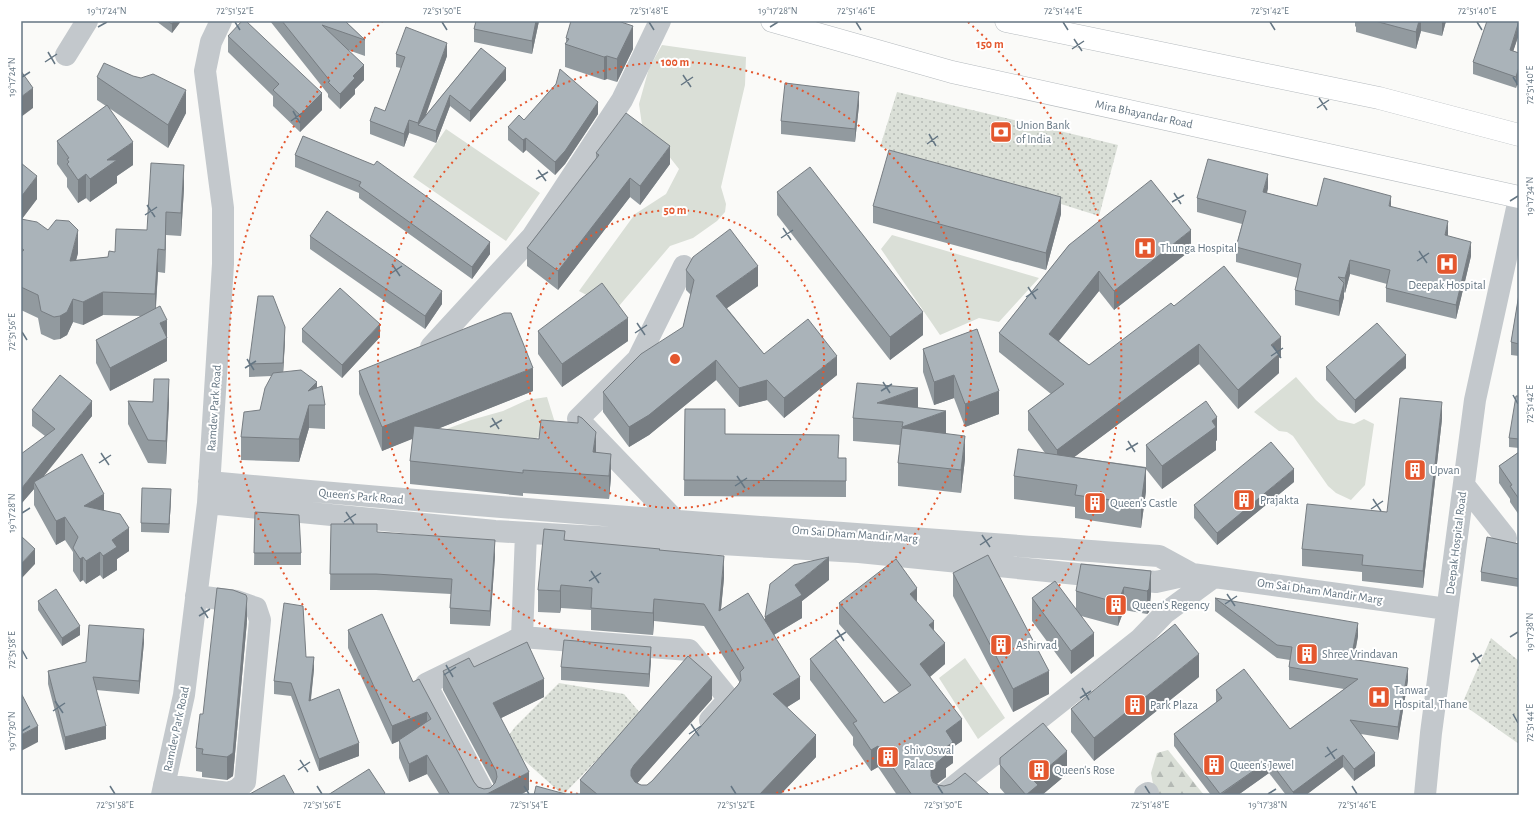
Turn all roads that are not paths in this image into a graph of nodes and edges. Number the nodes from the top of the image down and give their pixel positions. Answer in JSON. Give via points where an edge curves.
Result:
{"nodes":[{"id":1,"x":87,"y":21,"type":"edge"},
{"id":2,"x":221,"y":21,"type":"edge"},
{"id":3,"x":660,"y":21,"type":"edge"},
{"id":4,"x":772,"y":21,"type":"edge"},
{"id":5,"x":1006,"y":21,"type":"edge"},
{"id":6,"x":66,"y":55,"type":"dead end"},
{"id":7,"x":1519,"y":135,"type":"edge"},
{"id":8,"x":1519,"y":198,"type":"edge"},
{"id":9,"x":684,"y":266,"type":"dead end"},
{"id":10,"x":431,"y":348,"type":"edge"},
{"id":11,"x":1464,"y":485,"type":"junction"},
{"id":12,"x":208,"y":492,"type":"junction"},
{"id":13,"x":514,"y":509,"type":"junction"},
{"id":14,"x":676,"y":521,"type":"junction"},
{"id":15,"x":519,"y":532,"type":"junction"},
{"id":16,"x":1506,"y":538,"type":"dead end"},
{"id":17,"x":989,"y":544,"type":"junction"},
{"id":18,"x":1159,"y":556,"type":"junction"},
{"id":19,"x":984,"y":565,"type":"junction"},
{"id":20,"x":1192,"y":574,"type":"junction"},
{"id":21,"x":1214,"y":577,"type":"junction"},
{"id":22,"x":1156,"y":582,"type":"junction"},
{"id":23,"x":196,"y":596,"type":"junction"},
{"id":24,"x":1448,"y":609,"type":"junction"},
{"id":25,"x":522,"y":637,"type":"junction"},
{"id":26,"x":698,"y":733,"type":"edge"},
{"id":27,"x":164,"y":792,"type":"edge"},
{"id":28,"x":485,"y":795,"type":"edge"},
{"id":29,"x":943,"y":795,"type":"edge"},
{"id":30,"x":1425,"y":795,"type":"edge"}],
"edges":[{"from":1,"to":6,"type":"street"},
{"from":2,"to":12,"type":"street","name":"Ramdev Park Road","via":[[211,42],[205,71],[223,208],[223,264]]},
{"from":3,"to":10,"type":"street","via":[[622,100],[532,237]]},
{"from":4,"to":8,"type":"main road","name":"Mira Bhayandar Road","via":[[952,72]]},
{"from":5,"to":7,"type":"main road","via":[[1380,98]]},
{"from":8,"to":11,"type":"street","name":"Deepak Hospital Road","via":[[1475,400]]},
{"from":9,"to":14,"type":"street","via":[[638,359],[578,419]]},
{"from":11,"to":16,"type":"street"},
{"from":11,"to":24,"type":"street","name":"Deepak Hospital Road"},
{"from":12,"to":13,"type":"street","name":"Queen's Park Road"},
{"from":12,"to":15,"type":"street","name":"Queen's Park Road"},
{"from":12,"to":23,"type":"street","name":"Ramdev Park Road"},
{"from":13,"to":14,"type":"street","name":"Om Sai Dham Mandir Marg"},
{"from":13,"to":15,"type":"street"},
{"from":14,"to":17,"type":"street","name":"Om Sai Dham Mandir Marg"},
{"from":15,"to":19,"type":"street","name":"Om Sai Dham Mandir Marg","via":[[859,552]]},
{"from":15,"to":25,"type":"street"},
{"from":17,"to":18,"type":"street","name":"Om Sai Dham Mandir Marg"},
{"from":17,"to":19,"type":"street"},
{"from":18,"to":20,"type":"street","name":"Om Sai Dham Mandir Marg"},
{"from":18,"to":22,"type":"street"},
{"from":19,"to":22,"type":"street","name":"Om Sai Dham Mandir Marg"},
{"from":20,"to":21,"type":"street","name":"Om Sai Dham Mandir Marg"},
{"from":20,"to":22,"type":"street","name":"Om Sai Dham Mandir Marg"},
{"from":21,"to":24,"type":"street","name":"Om Sai Dham Mandir Marg"},
{"from":21,"to":29,"type":"street","via":[[1165,613],[1140,639]]},
{"from":23,"to":27,"type":"street","name":"Ramdev Park Road","via":[[184,694]]},
{"from":23,"to":27,"type":"street","via":[[236,601],[256,608],[260,620],[245,782],[229,793]]},
{"from":24,"to":30,"type":"street","name":"Deepak Hospital Road"},
{"from":25,"to":26,"type":"street","via":[[690,650],[729,699]]},
{"from":25,"to":28,"type":"street","via":[[426,684]]}]}
